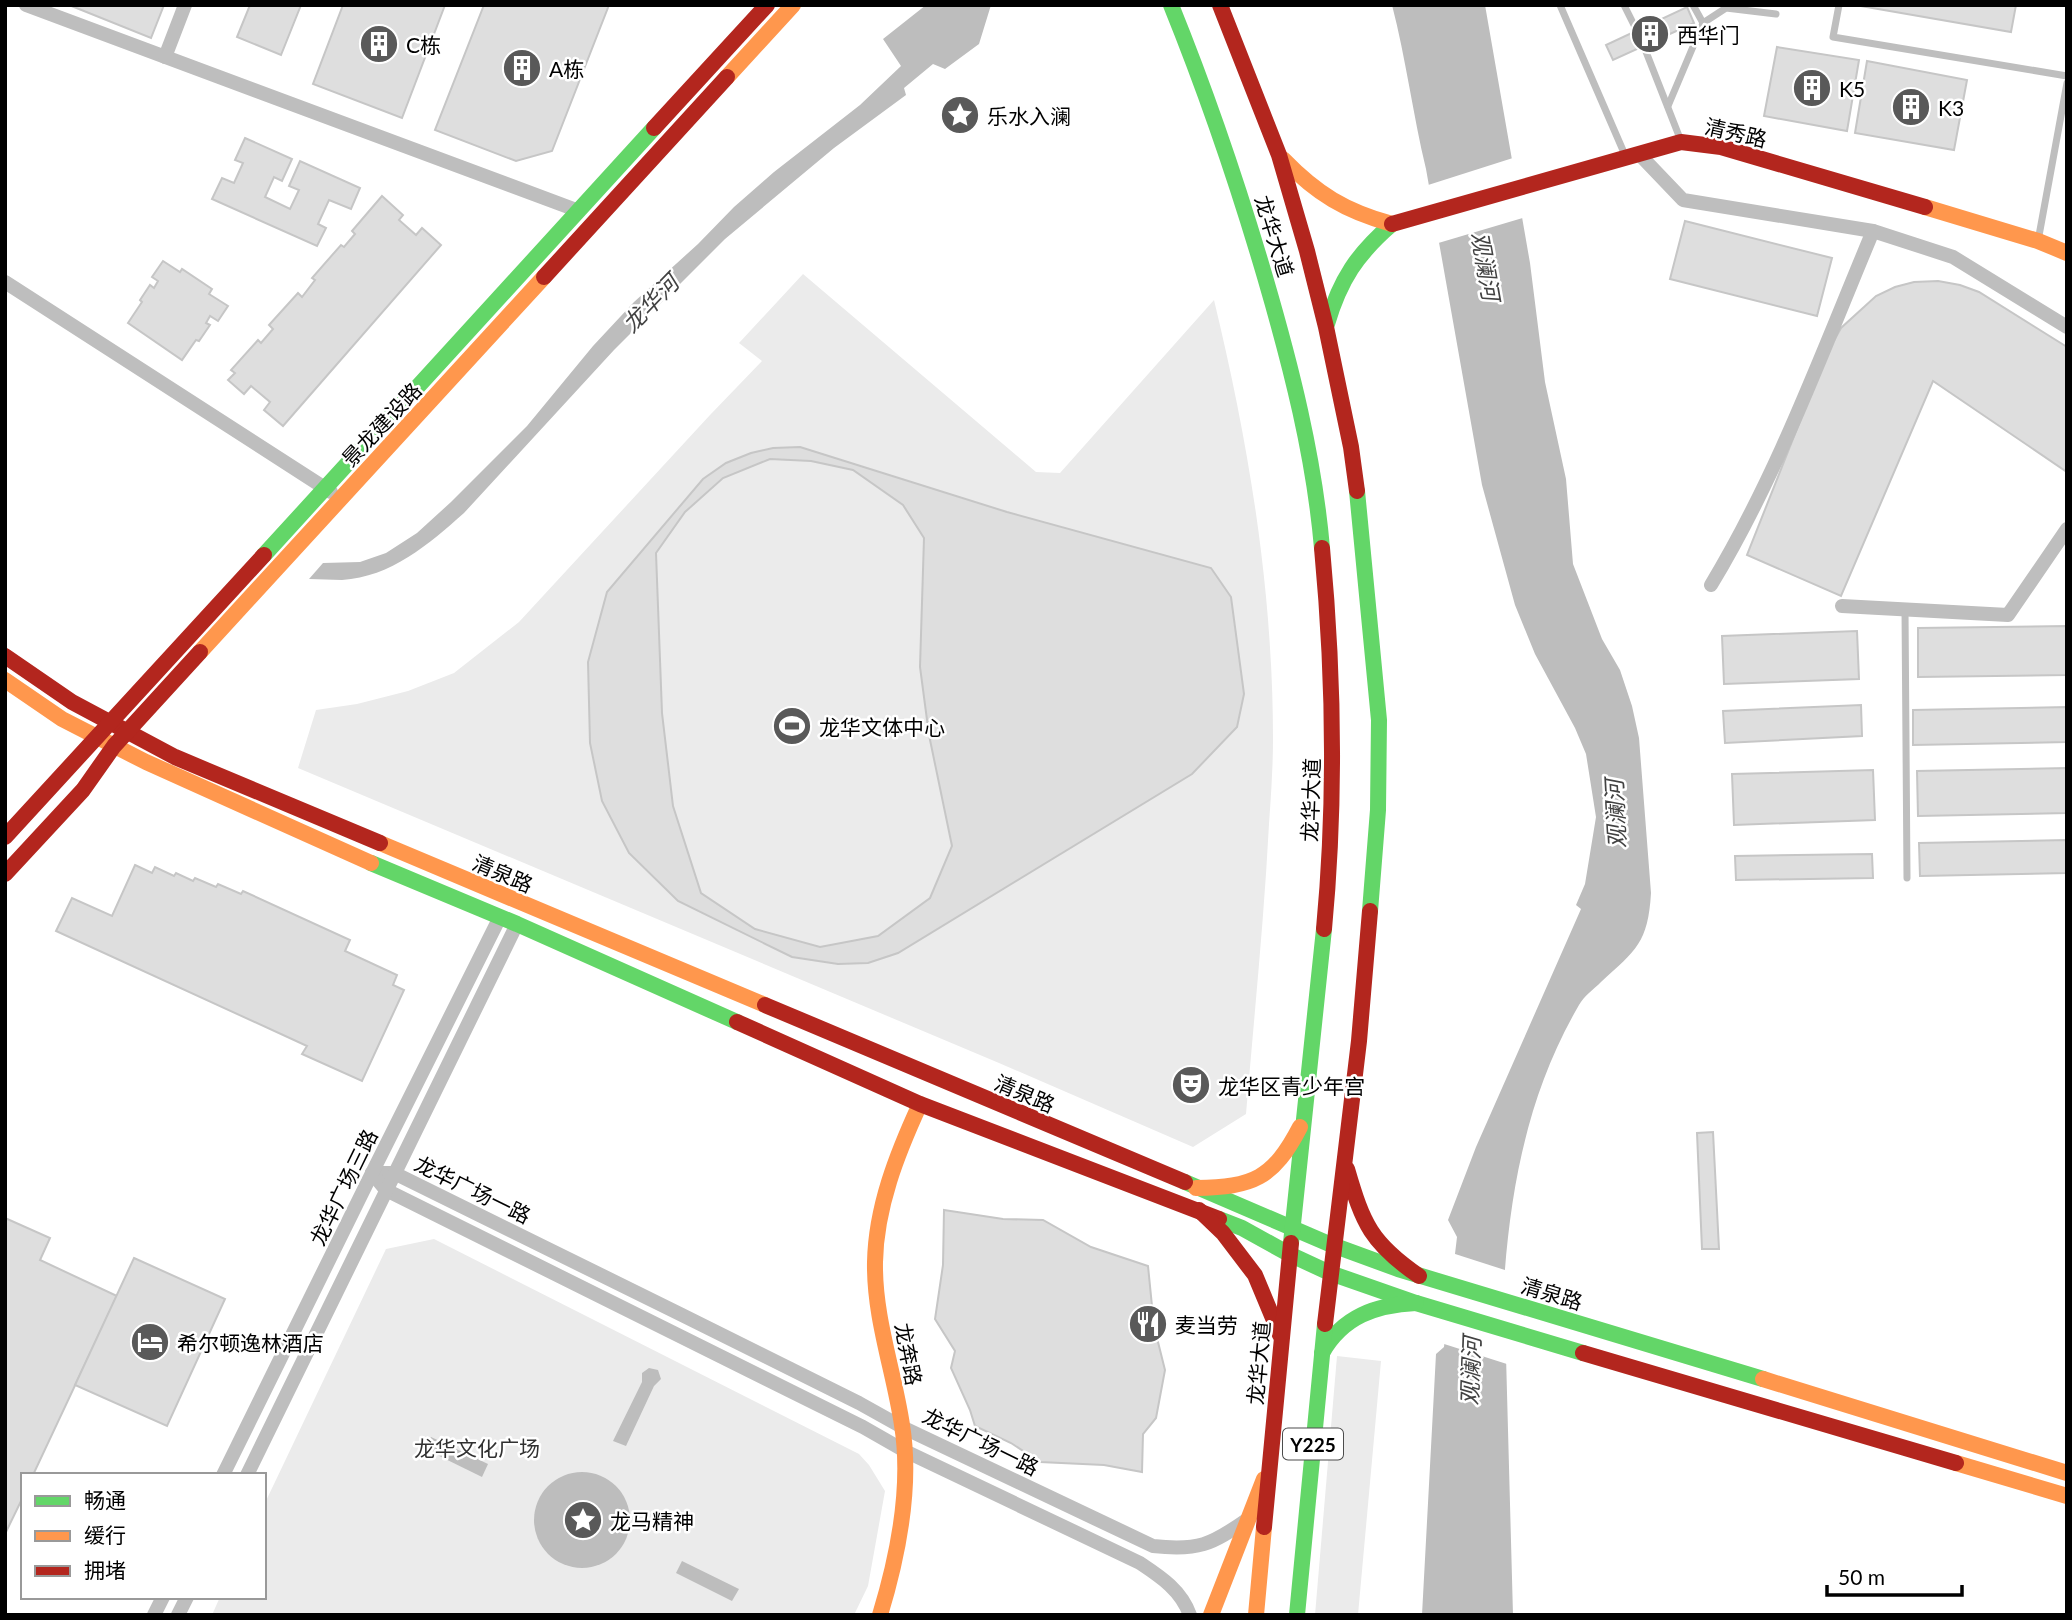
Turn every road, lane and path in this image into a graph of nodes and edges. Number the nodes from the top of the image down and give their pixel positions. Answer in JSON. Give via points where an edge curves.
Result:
{"nodes":[{"id":1,"x":26,"y":5,"type":"edge"},
{"id":2,"x":185,"y":5,"type":"edge"},
{"id":3,"x":767,"y":5,"type":"edge"},
{"id":4,"x":793,"y":5,"type":"edge"},
{"id":5,"x":1171,"y":5,"type":"edge"},
{"id":6,"x":1220,"y":5,"type":"edge"},
{"id":7,"x":1560,"y":5,"type":"edge"},
{"id":8,"x":1623,"y":5,"type":"edge"},
{"id":9,"x":1693,"y":5,"type":"edge"},
{"id":10,"x":1839,"y":5,"type":"edge"},
{"id":11,"x":1776,"y":14,"type":"dead end"},
{"id":12,"x":1703,"y":23,"type":"junction"},
{"id":13,"x":165,"y":57,"type":"junction"},
{"id":14,"x":2067,"y":76,"type":"edge"},
{"id":15,"x":2067,"y":83,"type":"edge"},
{"id":16,"x":1667,"y":107,"type":"junction"},
{"id":17,"x":1681,"y":142,"type":"junction"},
{"id":18,"x":2055,"y":146,"type":"junction"},
{"id":19,"x":2067,"y":148,"type":"edge"},
{"id":20,"x":1279,"y":155,"type":"junction"},
{"id":21,"x":1633,"y":156,"type":"junction"},
{"id":22,"x":579,"y":211,"type":"junction"},
{"id":23,"x":1392,"y":223,"type":"junction"},
{"id":24,"x":1873,"y":231,"type":"junction"},
{"id":25,"x":2038,"y":241,"type":"junction"},
{"id":26,"x":2067,"y":253,"type":"edge"},
{"id":27,"x":5,"y":282,"type":"edge"},
{"id":28,"x":1326,"y":327,"type":"junction"},
{"id":29,"x":2067,"y":327,"type":"edge"},
{"id":30,"x":325,"y":488,"type":"junction"},
{"id":31,"x":341,"y":498,"type":"junction"},
{"id":32,"x":2067,"y":529,"type":"edge"},
{"id":33,"x":1711,"y":585,"type":"dead end"},
{"id":34,"x":1842,"y":606,"type":"dead end"},
{"id":35,"x":1905,"y":609,"type":"junction"},
{"id":36,"x":5,"y":656,"type":"edge"},
{"id":37,"x":5,"y":680,"type":"edge"},
{"id":38,"x":110,"y":723,"type":"junction"},
{"id":39,"x":127,"y":732,"type":"junction"},
{"id":40,"x":97,"y":737,"type":"junction"},
{"id":41,"x":114,"y":746,"type":"junction"},
{"id":42,"x":5,"y":837,"type":"edge"},
{"id":43,"x":5,"y":874,"type":"edge"},
{"id":44,"x":1906,"y":878,"type":"dead end"},
{"id":45,"x":500,"y":917,"type":"junction"},
{"id":46,"x":517,"y":924,"type":"junction"},
{"id":47,"x":920,"y":1104,"type":"junction"},
{"id":48,"x":1304,"y":1118,"type":"junction"},
{"id":49,"x":1345,"y":1159,"type":"junction"},
{"id":50,"x":372,"y":1173,"type":"junction"},
{"id":51,"x":394,"y":1173,"type":"junction"},
{"id":52,"x":1196,"y":1188,"type":"junction"},
{"id":53,"x":386,"y":1190,"type":"junction"},
{"id":54,"x":1199,"y":1210,"type":"junction"},
{"id":55,"x":1293,"y":1227,"type":"junction"},
{"id":56,"x":1334,"y":1247,"type":"junction"},
{"id":57,"x":1289,"y":1254,"type":"junction"},
{"id":58,"x":1330,"y":1273,"type":"junction"},
{"id":59,"x":1419,"y":1276,"type":"junction"},
{"id":60,"x":1416,"y":1303,"type":"junction"},
{"id":61,"x":1282,"y":1339,"type":"junction"},
{"id":62,"x":1321,"y":1356,"type":"junction"},
{"id":63,"x":902,"y":1427,"type":"junction"},
{"id":64,"x":905,"y":1451,"type":"junction"},
{"id":65,"x":1269,"y":1466,"type":"junction"},
{"id":66,"x":224,"y":1473,"type":"edge"},
{"id":67,"x":248,"y":1473,"type":"edge"},
{"id":68,"x":2067,"y":1474,"type":"edge"},
{"id":69,"x":2067,"y":1496,"type":"edge"},
{"id":70,"x":1248,"y":1519,"type":"junction"},
{"id":71,"x":162,"y":1599,"type":"edge"},
{"id":72,"x":186,"y":1599,"type":"edge"},
{"id":73,"x":154,"y":1615,"type":"edge"},
{"id":74,"x":178,"y":1615,"type":"edge"},
{"id":75,"x":880,"y":1615,"type":"edge"},
{"id":76,"x":1191,"y":1615,"type":"edge"},
{"id":77,"x":1211,"y":1615,"type":"edge"},
{"id":78,"x":1256,"y":1615,"type":"edge"},
{"id":79,"x":1297,"y":1615,"type":"edge"}],
"edges":[{"from":1,"to":13,"type":"street"},
{"from":2,"to":13,"type":"street"},
{"from":3,"to":22,"type":"main road","name":"景龙建设路"},
{"from":4,"to":31,"type":"main road","name":"景龙建设路"},
{"from":5,"to":48,"type":"main road","name":"龙华大道","via":[[1242,196],[1286,348],[1302,414],[1323,554],[1333,715],[1331,805],[1328,885]]},
{"from":6,"to":20,"type":"main road","name":"龙华大道"},
{"from":7,"to":21,"type":"lane"},
{"from":8,"to":16,"type":"lane"},
{"from":9,"to":12,"type":"lane"},
{"from":10,"to":14,"type":"lane","via":[[1833,37]]},
{"from":11,"to":12,"type":"lane","via":[[1726,8]]},
{"from":12,"to":16,"type":"lane"},
{"from":13,"to":22,"type":"street"},
{"from":15,"to":18,"type":"lane"},
{"from":16,"to":17,"type":"lane"},
{"from":17,"to":21,"type":"main road","name":"清秀路"},
{"from":17,"to":25,"type":"main road","name":"清秀路","via":[[1721,147]]},
{"from":18,"to":19,"type":"lane"},
{"from":18,"to":25,"type":"lane"},
{"from":20,"to":23,"type":"main road","via":[[1325,199]]},
{"from":20,"to":28,"type":"main road","name":"龙华大道"},
{"from":21,"to":23,"type":"main road","name":"清秀路"},
{"from":21,"to":24,"type":"street","via":[[1683,200]]},
{"from":22,"to":30,"type":"main road","name":"景龙建设路"},
{"from":23,"to":28,"type":"main road","via":[[1347,272]]},
{"from":24,"to":29,"type":"street","via":[[1952,257]]},
{"from":24,"to":33,"type":"street","via":[[1784,441]]},
{"from":25,"to":26,"type":"main road","name":"清秀路"},
{"from":27,"to":30,"type":"street"},
{"from":28,"to":49,"type":"main road","name":"龙华大道","via":[[1351,447],[1379,720],[1373,888]]},
{"from":30,"to":31,"type":"street"},
{"from":30,"to":38,"type":"main road","name":"景龙建设路"},
{"from":31,"to":39,"type":"main road","name":"景龙建设路"},
{"from":32,"to":35,"type":"street","via":[[2008,615]]},
{"from":34,"to":35,"type":"street"},
{"from":35,"to":44,"type":"lane"},
{"from":36,"to":38,"type":"main road","name":"清泉路"},
{"from":37,"to":40,"type":"main road","name":"清泉路"},
{"from":38,"to":39,"type":"main road","name":"清泉路"},
{"from":38,"to":40,"type":"main road","name":"景龙建设路"},
{"from":39,"to":41,"type":"main road","name":"景龙建设路"},
{"from":39,"to":52,"type":"main road","name":"清泉路","via":[[175,757]]},
{"from":40,"to":41,"type":"main road","name":"清泉路"},
{"from":40,"to":42,"type":"main road","name":"景龙建设路"},
{"from":41,"to":43,"type":"main road","name":"景龙建设路","via":[[83,790]]},
{"from":41,"to":45,"type":"main road","name":"清泉路","via":[[353,856]]},
{"from":45,"to":46,"type":"main road","name":"清泉路"},
{"from":45,"to":50,"type":"street","name":"龙华广场三路"},
{"from":46,"to":47,"type":"main road","name":"清泉路"},
{"from":46,"to":51,"type":"street","name":"龙华广场三路"},
{"from":47,"to":54,"type":"main road","name":"清泉路"},
{"from":47,"to":63,"type":"main road","name":"龙奔路","via":[[885,1199],[875,1264]]},
{"from":48,"to":52,"type":"main road","via":[[1293,1142],[1261,1178],[1225,1189]]},
{"from":48,"to":55,"type":"main road","name":"龙华大道"},
{"from":49,"to":56,"type":"main road","name":"龙华大道"},
{"from":49,"to":59,"type":"main road","via":[[1370,1230],[1388,1253]]},
{"from":50,"to":51,"type":"street","name":"龙华广场一路"},
{"from":50,"to":53,"type":"street","name":"龙华广场一路"},
{"from":50,"to":66,"type":"street","name":"龙华广场三路"},
{"from":51,"to":53,"type":"street","name":"龙华广场三路"},
{"from":51,"to":63,"type":"street","name":"龙华广场一路"},
{"from":52,"to":55,"type":"main road","name":"清泉路"},
{"from":53,"to":64,"type":"street","name":"龙华广场一路"},
{"from":53,"to":67,"type":"street","name":"龙华广场三路"},
{"from":54,"to":57,"type":"main road","name":"清泉路"},
{"from":54,"to":61,"type":"main road","via":[[1255,1275]]},
{"from":55,"to":56,"type":"main road","name":"清泉路"},
{"from":55,"to":57,"type":"main road","name":"龙华大道","number":"Y225"},
{"from":56,"to":58,"type":"main road","name":"龙华大道","number":"Y225"},
{"from":56,"to":59,"type":"main road","name":"清泉路"},
{"from":57,"to":58,"type":"main road","name":"清泉路"},
{"from":57,"to":61,"type":"main road","name":"龙华大道","number":"Y225"},
{"from":58,"to":60,"type":"main road","name":"清泉路"},
{"from":58,"to":62,"type":"main road","name":"龙华大道","number":"Y225"},
{"from":59,"to":68,"type":"main road","name":"清泉路"},
{"from":60,"to":62,"type":"main road","via":[[1357,1317],[1335,1332]]},
{"from":60,"to":69,"type":"main road","name":"清泉路"},
{"from":61,"to":65,"type":"main road","name":"龙华大道","number":"Y225"},
{"from":62,"to":79,"type":"main road","name":"龙华大道","number":"Y225"},
{"from":63,"to":64,"type":"main road","name":"龙奔路"},
{"from":63,"to":70,"type":"street","name":"龙华广场一路","via":[[1153,1546],[1203,1546]]},
{"from":64,"to":75,"type":"main road","name":"龙奔路","via":[[905,1494]]},
{"from":64,"to":76,"type":"street","name":"龙华广场一路","via":[[1140,1563],[1177,1591]]},
{"from":65,"to":70,"type":"main road"},
{"from":65,"to":78,"type":"main road","name":"龙华大道","number":"Y225"},
{"from":70,"to":77,"type":"main road"},
{"from":71,"to":73,"type":"street"},
{"from":72,"to":74,"type":"street"}]}
